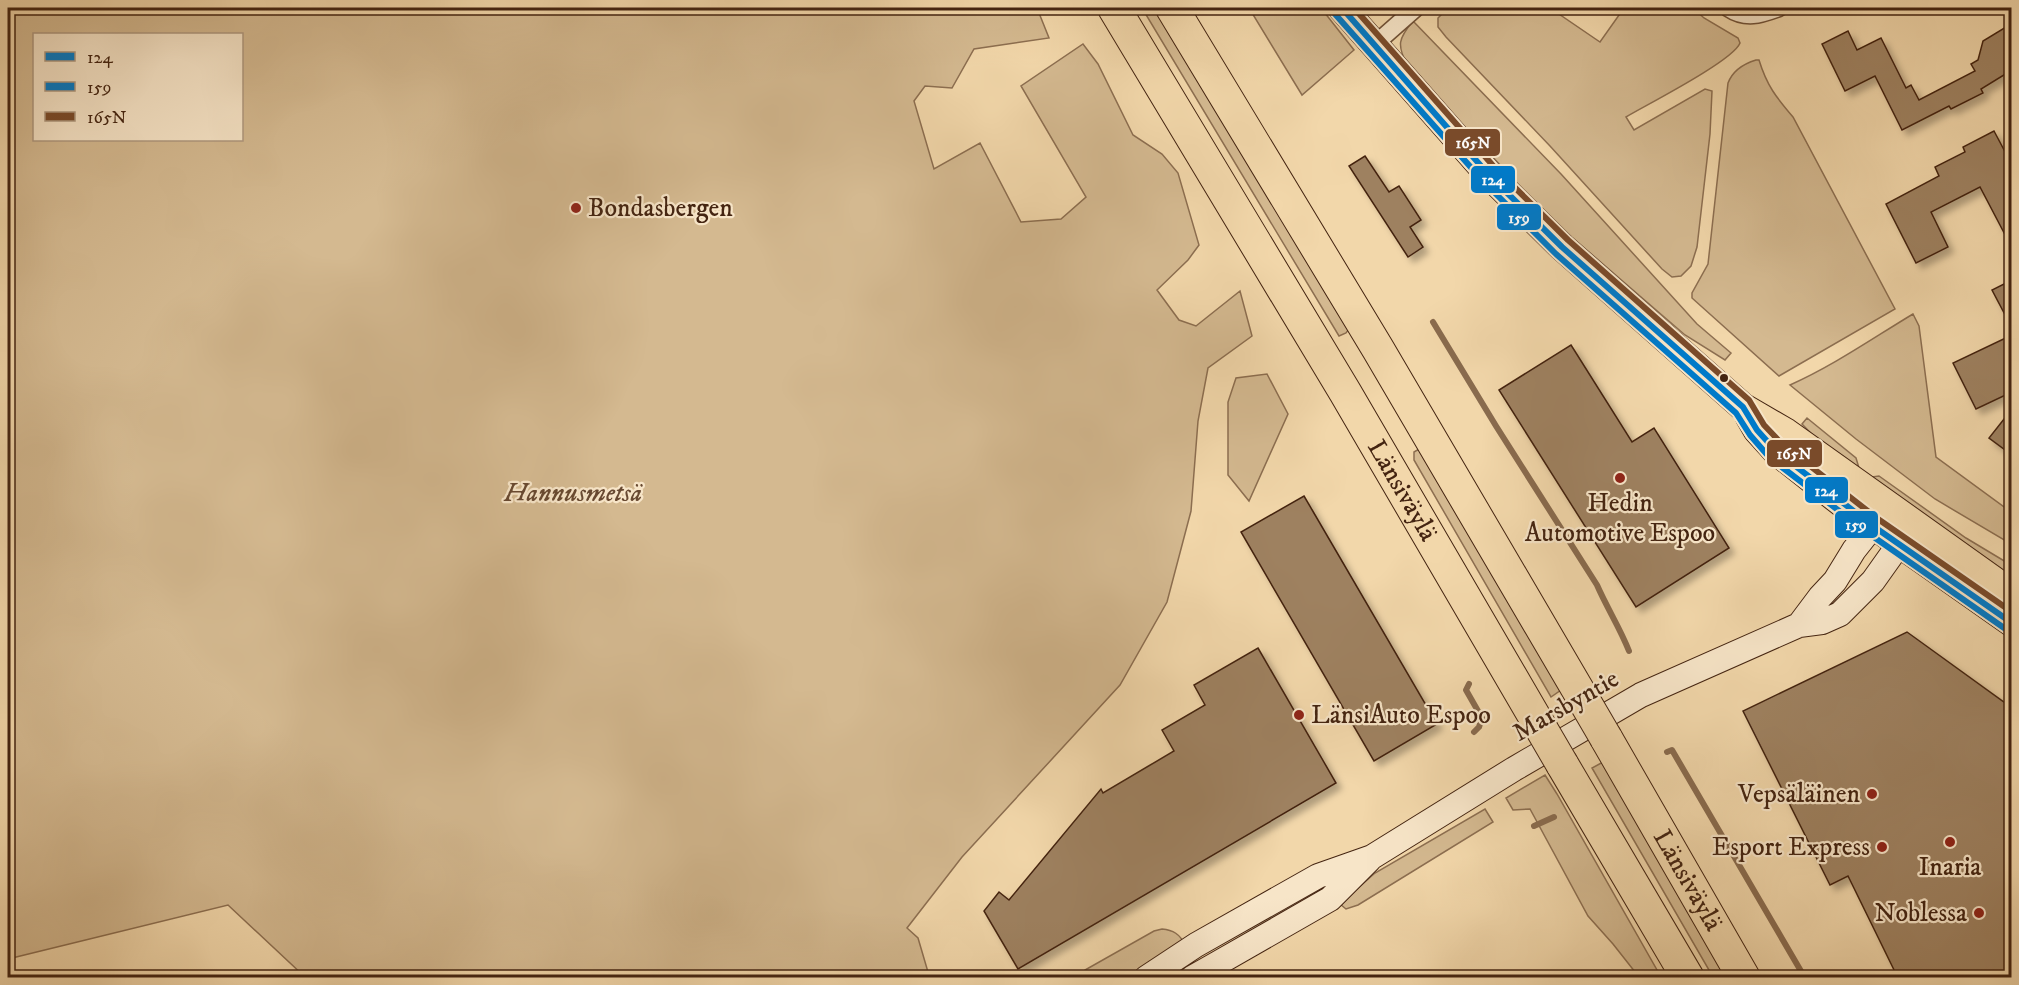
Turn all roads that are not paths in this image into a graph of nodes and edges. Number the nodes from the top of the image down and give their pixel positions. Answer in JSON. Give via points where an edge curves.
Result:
{"nodes":[{"id":1,"x":1114,"y":8,"type":"edge"},
{"id":2,"x":1172,"y":8,"type":"edge"},
{"id":3,"x":1342,"y":8,"type":"edge"},
{"id":4,"x":1416,"y":8,"type":"edge"},
{"id":5,"x":1728,"y":8,"type":"edge"},
{"id":6,"x":1779,"y":8,"type":"edge"},
{"id":7,"x":1374,"y":45,"type":"junction"},
{"id":8,"x":1743,"y":407,"type":"junction"},
{"id":9,"x":1900,"y":514,"type":"junction"},
{"id":10,"x":1873,"y":526,"type":"junction"},
{"id":11,"x":1900,"y":543,"type":"junction"},
{"id":12,"x":2012,"y":593,"type":"edge"},
{"id":13,"x":2012,"y":623,"type":"edge"},
{"id":14,"x":1799,"y":625,"type":"junction"},
{"id":15,"x":1372,"y":857,"type":"junction"},
{"id":16,"x":1146,"y":978,"type":"edge"},
{"id":17,"x":1192,"y":978,"type":"edge"},
{"id":18,"x":1688,"y":978,"type":"edge"},
{"id":19,"x":1744,"y":978,"type":"edge"}],
"edges":[{"from":1,"to":18,"type":"highway","name":"Länsiväylä","bridge":true,"via":[[1345,392]]},
{"from":2,"to":19,"type":"highway","name":"Länsiväylä","bridge":true,"via":[[1586,702]]},
{"from":3,"to":7,"type":"main road"},
{"from":4,"to":7,"type":"street"},
{"from":5,"to":6,"type":"street","via":[[1755,16]]},
{"from":7,"to":8,"type":"main road","via":[[1489,175],[1562,247]]},
{"from":8,"to":9,"type":"main road","via":[[1786,432]]},
{"from":8,"to":10,"type":"main road","via":[[1756,430],[1776,451]]},
{"from":9,"to":10,"type":"main road","name":"Marsbyntie"},
{"from":9,"to":11,"type":"main road"},
{"from":9,"to":12,"type":"main road"},
{"from":10,"to":11,"type":"main road"},
{"from":10,"to":14,"type":"main road","name":"Marsbyntie"},
{"from":11,"to":13,"type":"main road"},
{"from":11,"to":14,"type":"main road","name":"Marsbyntie","via":[[1873,582],[1840,614],[1822,622]]},
{"from":14,"to":15,"type":"main road","name":"Marsbyntie","via":[[1641,695]]},
{"from":15,"to":16,"type":"main road","name":"Marsbyntie","via":[[1318,876]]},
{"from":15,"to":17,"type":"main road","name":"Marsbyntie","via":[[1330,899]]}]}
